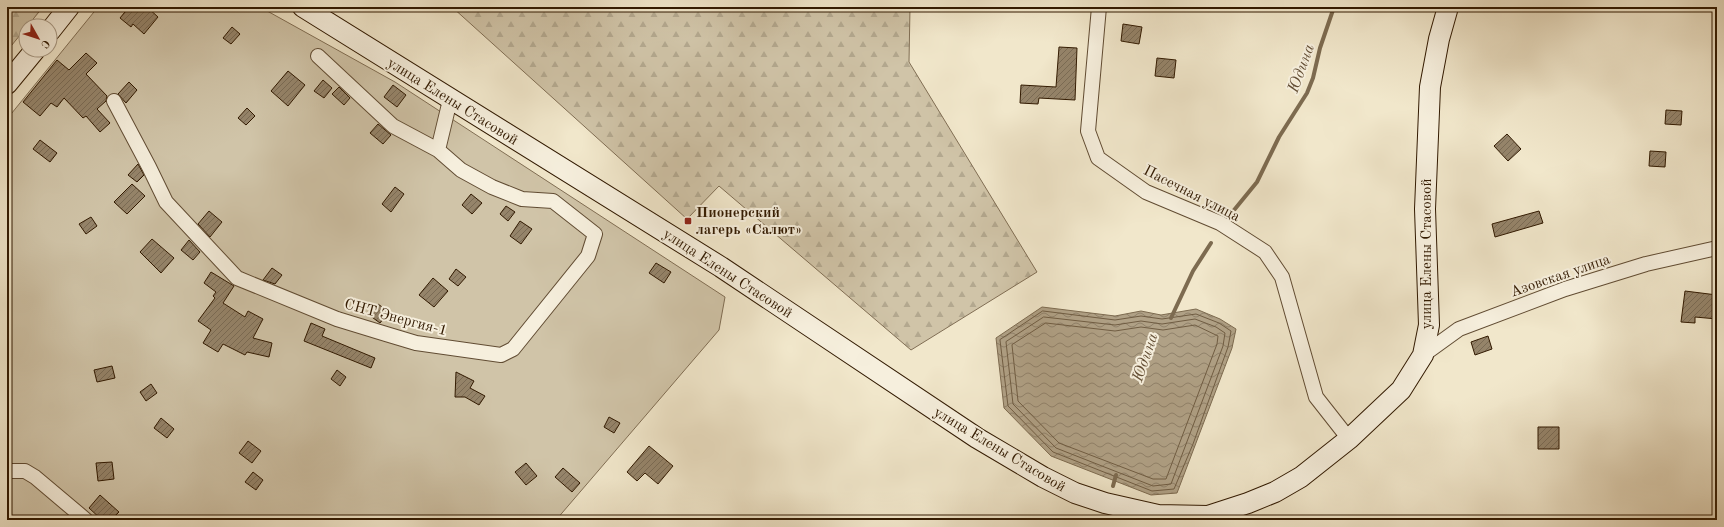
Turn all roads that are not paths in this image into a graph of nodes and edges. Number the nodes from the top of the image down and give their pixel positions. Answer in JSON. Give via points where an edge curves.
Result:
{"nodes":[{"id":1,"x":69,"y":7,"type":"edge"},
{"id":2,"x":303,"y":7,"type":"edge"},
{"id":3,"x":1099,"y":7,"type":"edge"},
{"id":4,"x":1448,"y":7,"type":"edge"},
{"id":5,"x":58,"y":21,"type":"edge"},
{"id":6,"x":318,"y":56,"type":"dead end"},
{"id":7,"x":28,"y":58,"type":"edge"},
{"id":8,"x":7,"y":84,"type":"edge"},
{"id":9,"x":450,"y":100,"type":"junction"},
{"id":10,"x":114,"y":101,"type":"dead end"},
{"id":11,"x":438,"y":150,"type":"junction"},
{"id":12,"x":1717,"y":248,"type":"edge"},
{"id":13,"x":1423,"y":355,"type":"junction"},
{"id":14,"x":1349,"y":440,"type":"junction"},
{"id":15,"x":7,"y":471,"type":"edge"},
{"id":16,"x":86,"y":520,"type":"edge"}],
"edges":[{"from":1,"to":5,"type":"main road"},
{"from":2,"to":9,"type":"main road","name":"улица Елены Стасовой"},
{"from":3,"to":14,"type":"street","name":"Пасечная улица","via":[[1088,131],[1098,158],[1146,192],[1220,223],[1265,252],[1282,277],[1316,397]]},
{"from":4,"to":13,"type":"main road","name":"улица Елены Стасовой","via":[[1430,87],[1425,209],[1429,325]]},
{"from":6,"to":11,"type":"street","via":[[393,126]]},
{"from":7,"to":8,"type":"main road"},
{"from":9,"to":11,"type":"street"},
{"from":9,"to":14,"type":"main road","name":"улица Елены Стасовой","via":[[721,267],[977,438],[1075,493],[1105,504],[1158,515],[1208,516],[1275,492],[1301,477]]},
{"from":10,"to":11,"type":"street","name":"СНТ Энергия-1","via":[[166,202],[237,278],[337,320],[416,343],[501,355],[513,349],[588,256],[595,234],[553,201],[522,199],[492,187],[461,170]]},
{"from":12,"to":13,"type":"street","name":"Азовская улица","via":[[1646,264],[1565,289],[1459,329]]},
{"from":13,"to":14,"type":"main road","name":"улица Елены Стасовой","via":[[1402,390]]},
{"from":15,"to":16,"type":"street","via":[[25,471],[35,477]]}]}
